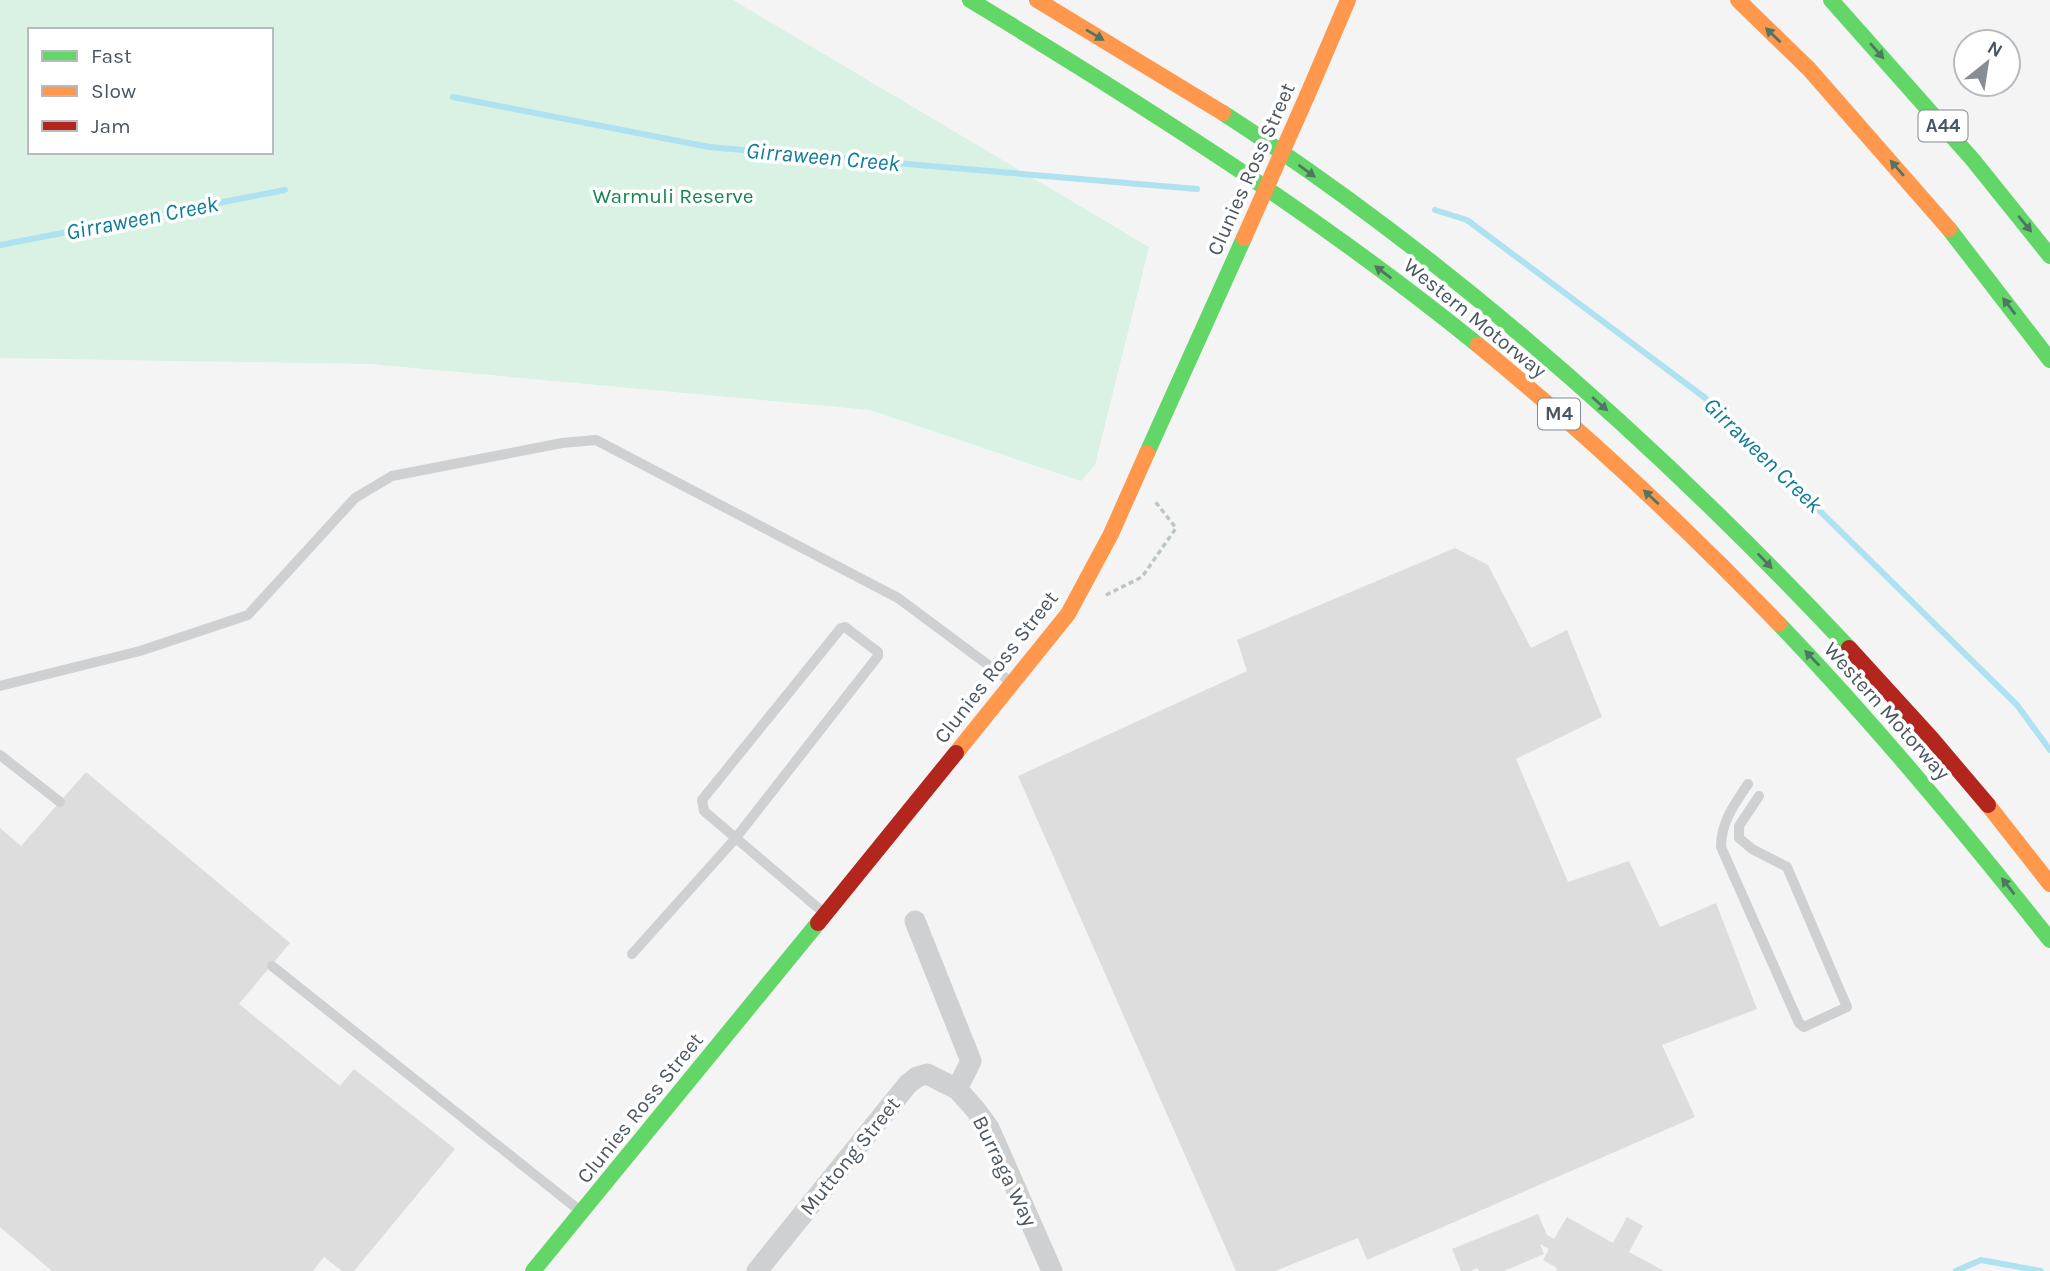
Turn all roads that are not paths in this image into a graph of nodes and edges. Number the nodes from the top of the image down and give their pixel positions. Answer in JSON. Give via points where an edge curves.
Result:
{"nodes":[{"id":1,"x":971,"y":0,"type":"edge"},
{"id":2,"x":1037,"y":0,"type":"edge"},
{"id":3,"x":1348,"y":0,"type":"edge"},
{"id":4,"x":1738,"y":0,"type":"edge"},
{"id":5,"x":1831,"y":0,"type":"edge"},
{"id":6,"x":2050,"y":257,"type":"edge"},
{"id":7,"x":2050,"y":360,"type":"edge"},
{"id":8,"x":1013,"y":683,"type":"junction"},
{"id":9,"x":0,"y":686,"type":"edge"},
{"id":10,"x":0,"y":755,"type":"edge"},
{"id":11,"x":1748,"y":784,"type":"dead end"},
{"id":12,"x":1759,"y":796,"type":"dead end"},
{"id":13,"x":60,"y":802,"type":"dead end"},
{"id":14,"x":735,"y":839,"type":"junction"},
{"id":15,"x":2050,"y":884,"type":"edge"},
{"id":16,"x":825,"y":914,"type":"junction"},
{"id":17,"x":915,"y":920,"type":"dead end"},
{"id":18,"x":2050,"y":940,"type":"edge"},
{"id":19,"x":632,"y":954,"type":"dead end"},
{"id":20,"x":272,"y":966,"type":"dead end"},
{"id":21,"x":957,"y":1089,"type":"junction"},
{"id":22,"x":582,"y":1212,"type":"junction"},
{"id":23,"x":533,"y":1271,"type":"edge"},
{"id":24,"x":757,"y":1271,"type":"edge"},
{"id":25,"x":1052,"y":1271,"type":"edge"}],
"edges":[{"from":18,"to":1,"type":"main road","name":"Western Motorway","number":"M4","one_way":true,"via":[[1843,691],[1684,527],[1536,394],[1419,299],[1251,177]]},
{"from":2,"to":15,"type":"main road","name":"Western Motorway","number":"M4","one_way":true,"via":[[1302,167],[1439,270],[1591,396],[1707,503],[1865,663]]},
{"from":3,"to":8,"type":"main road","name":"Clunies Ross Street","bridge":true,"via":[[1088,579],[1068,614]]},
{"from":7,"to":4,"type":"main road","one_way":true,"via":[[1942,220],[1809,69]]},
{"from":5,"to":6,"type":"main road","number":"A44","one_way":true,"via":[[1973,160]]},
{"from":8,"to":9,"type":"lane","via":[[898,598],[596,440],[392,476],[355,498],[248,615],[139,651]]},
{"from":8,"to":16,"type":"main road","name":"Clunies Ross Street"},
{"from":10,"to":13,"type":"lane"},
{"from":11,"to":12,"type":"lane","via":[[1725,823],[1721,847],[1798,1023],[1804,1027],[1847,1007],[1787,867],[1739,838],[1739,826]]},
{"from":14,"to":14,"type":"lane","via":[[878,656],[845,627],[702,800],[704,811]]},
{"from":14,"to":16,"type":"lane"},
{"from":14,"to":19,"type":"lane"},
{"from":16,"to":22,"type":"main road","name":"Clunies Ross Street"},
{"from":17,"to":21,"type":"street","via":[[971,1061]]},
{"from":20,"to":22,"type":"lane"},
{"from":21,"to":24,"type":"street","name":"Muttong Street","via":[[927,1074],[908,1084]]},
{"from":21,"to":25,"type":"street","name":"Burraga Way","via":[[989,1128]]},
{"from":22,"to":23,"type":"main road","name":"Clunies Ross Street"}]}
